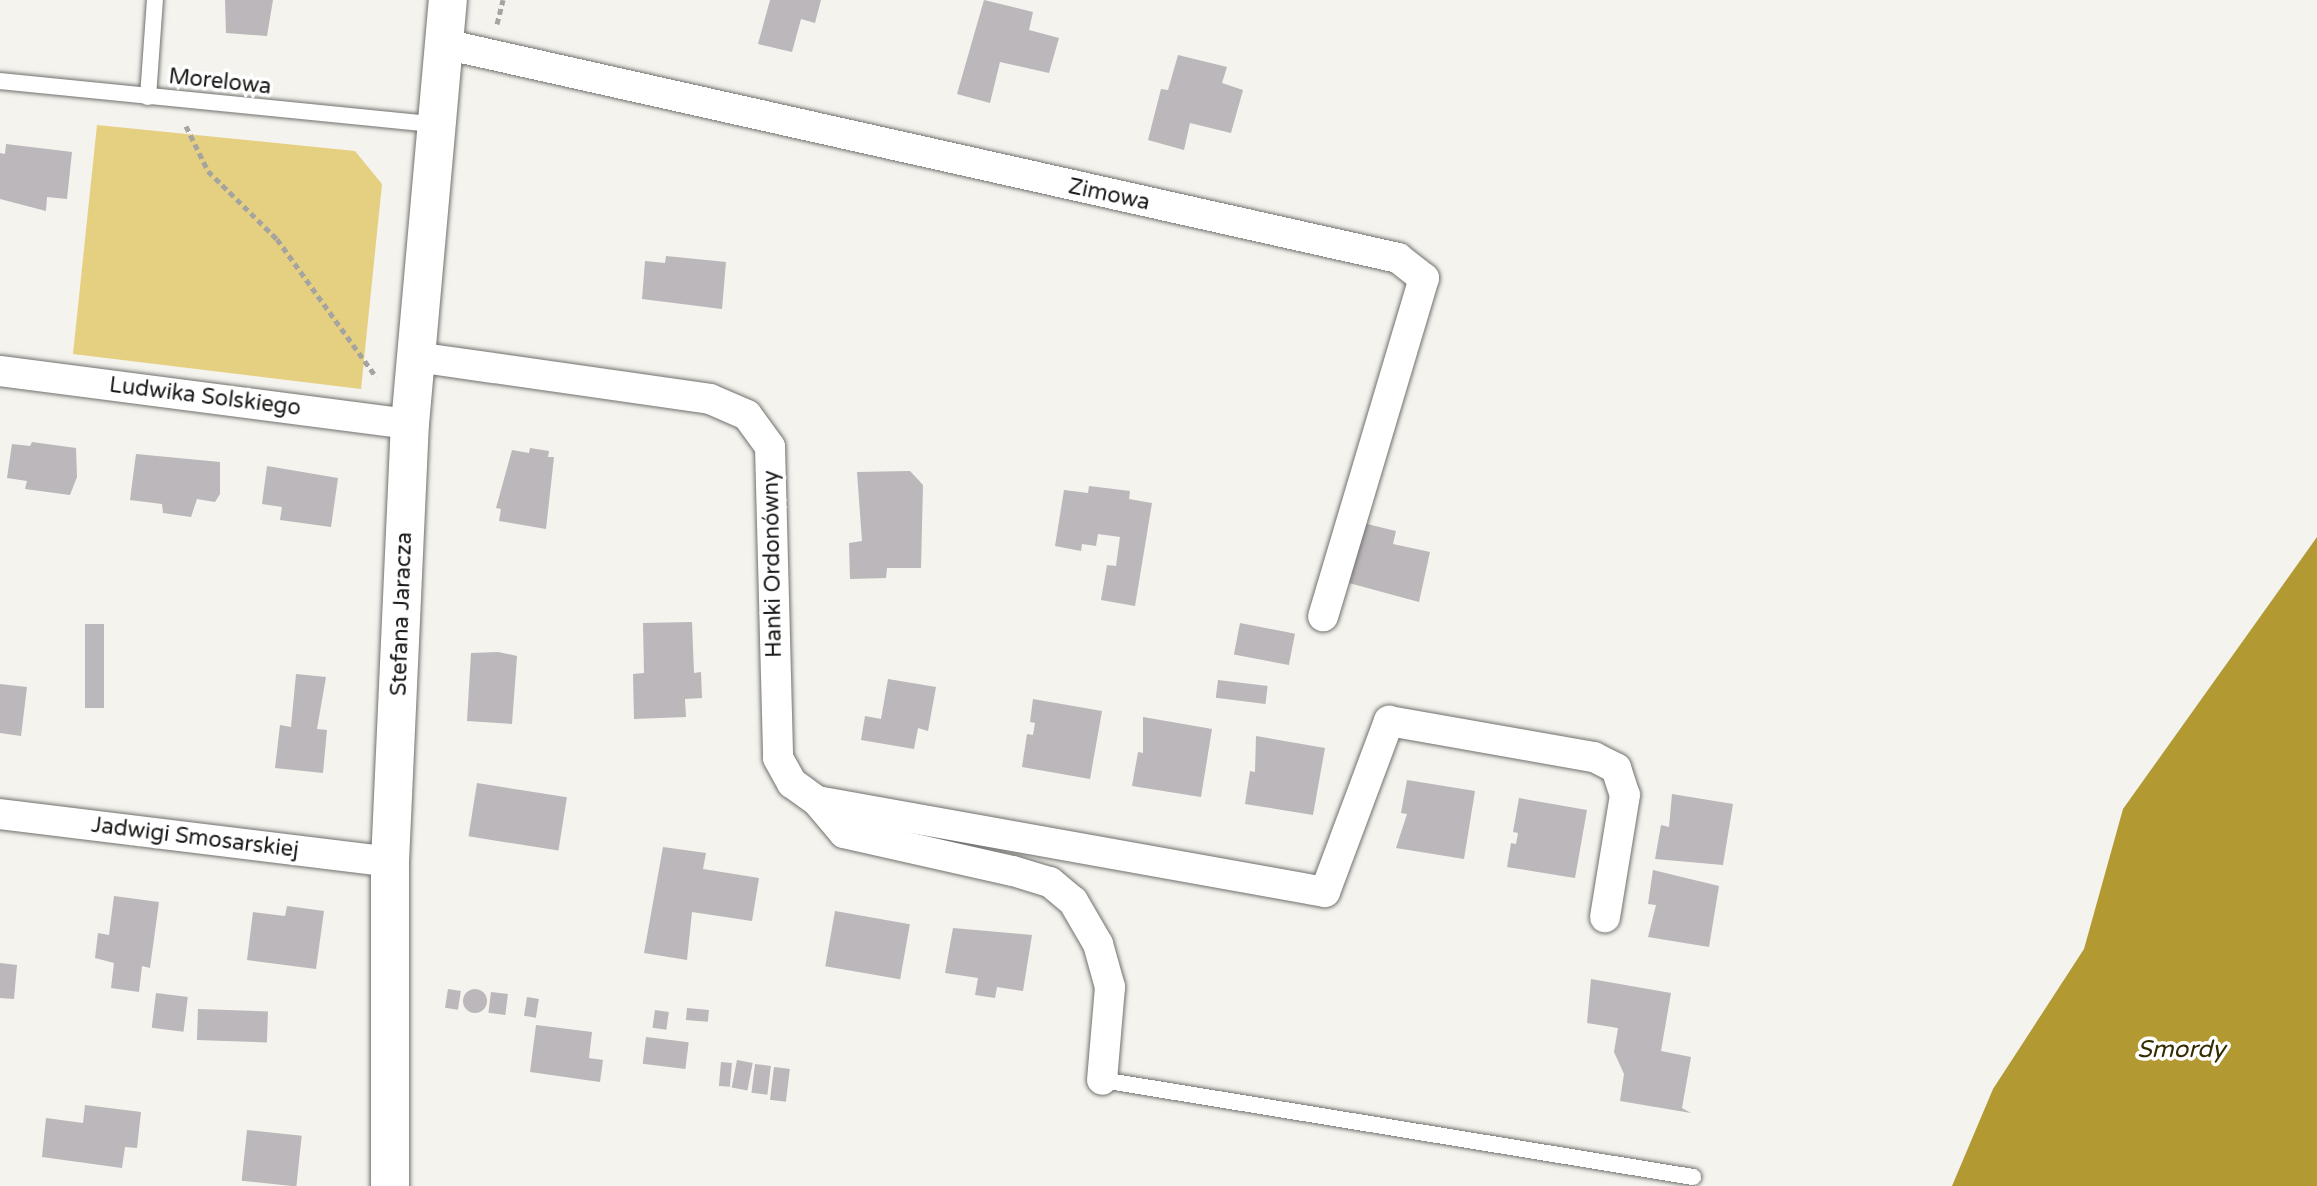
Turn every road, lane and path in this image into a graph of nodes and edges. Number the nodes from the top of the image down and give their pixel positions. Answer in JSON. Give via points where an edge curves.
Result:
{"nodes":[{"id":1,"x":155,"y":0,"type":"edge"},
{"id":2,"x":448,"y":0,"type":"edge"},
{"id":3,"x":444,"y":44,"type":"junction"},
{"id":4,"x":0,"y":81,"type":"edge"},
{"id":5,"x":148,"y":97,"type":"junction"},
{"id":6,"x":179,"y":100,"type":"junction"},
{"id":7,"x":437,"y":125,"type":"junction"},
{"id":8,"x":416,"y":357,"type":"junction"},
{"id":9,"x":0,"y":371,"type":"edge"},
{"id":10,"x":385,"y":385,"type":"dead end"},
{"id":11,"x":410,"y":424,"type":"junction"},
{"id":12,"x":1323,"y":616,"type":"dead end"},
{"id":13,"x":817,"y":801,"type":"junction"},
{"id":14,"x":0,"y":814,"type":"edge"},
{"id":15,"x":390,"y":862,"type":"junction"},
{"id":16,"x":1605,"y":917,"type":"dead end"},
{"id":17,"x":1102,"y":1080,"type":"joint"},
{"id":18,"x":1693,"y":1177,"type":"dead end"},
{"id":19,"x":390,"y":1186,"type":"edge"}],
"edges":[{"from":1,"to":5,"type":"lane"},
{"from":2,"to":3,"type":"street","name":"Stefana Jaracza"},
{"from":3,"to":7,"type":"street","name":"Stefana Jaracza"},
{"from":3,"to":12,"type":"street","name":"Zimowa","via":[[1398,258],[1424,278]]},
{"from":4,"to":5,"type":"lane","name":"Morelowa"},
{"from":5,"to":6,"type":"lane","name":"Morelowa"},
{"from":6,"to":7,"type":"lane","name":"Morelowa"},
{"from":6,"to":10,"type":"path","via":[[191,144],[208,171],[277,239]]},
{"from":7,"to":8,"type":"street","name":"Stefana Jaracza"},
{"from":8,"to":11,"type":"street","name":"Stefana Jaracza"},
{"from":8,"to":13,"type":"street","name":"Hanki Ordonówny","via":[[710,399],[747,415],[770,447],[778,758],[792,783]]},
{"from":9,"to":11,"type":"street","name":"Ludwika Solskiego"},
{"from":11,"to":15,"type":"street","name":"Stefana Jaracza"},
{"from":13,"to":16,"type":"street","via":[[1325,892],[1389,721],[1594,757],[1616,768],[1625,795]]},
{"from":13,"to":17,"type":"street","name":"Hanki Ordonówny","via":[[844,833],[1013,871],[1050,882],[1073,901],[1098,944],[1110,987]]},
{"from":14,"to":15,"type":"street","name":"Jadwigi Smosarskiej"},
{"from":15,"to":19,"type":"street","name":"Stefana Jaracza"},
{"from":17,"to":18,"type":"lane"}]}
